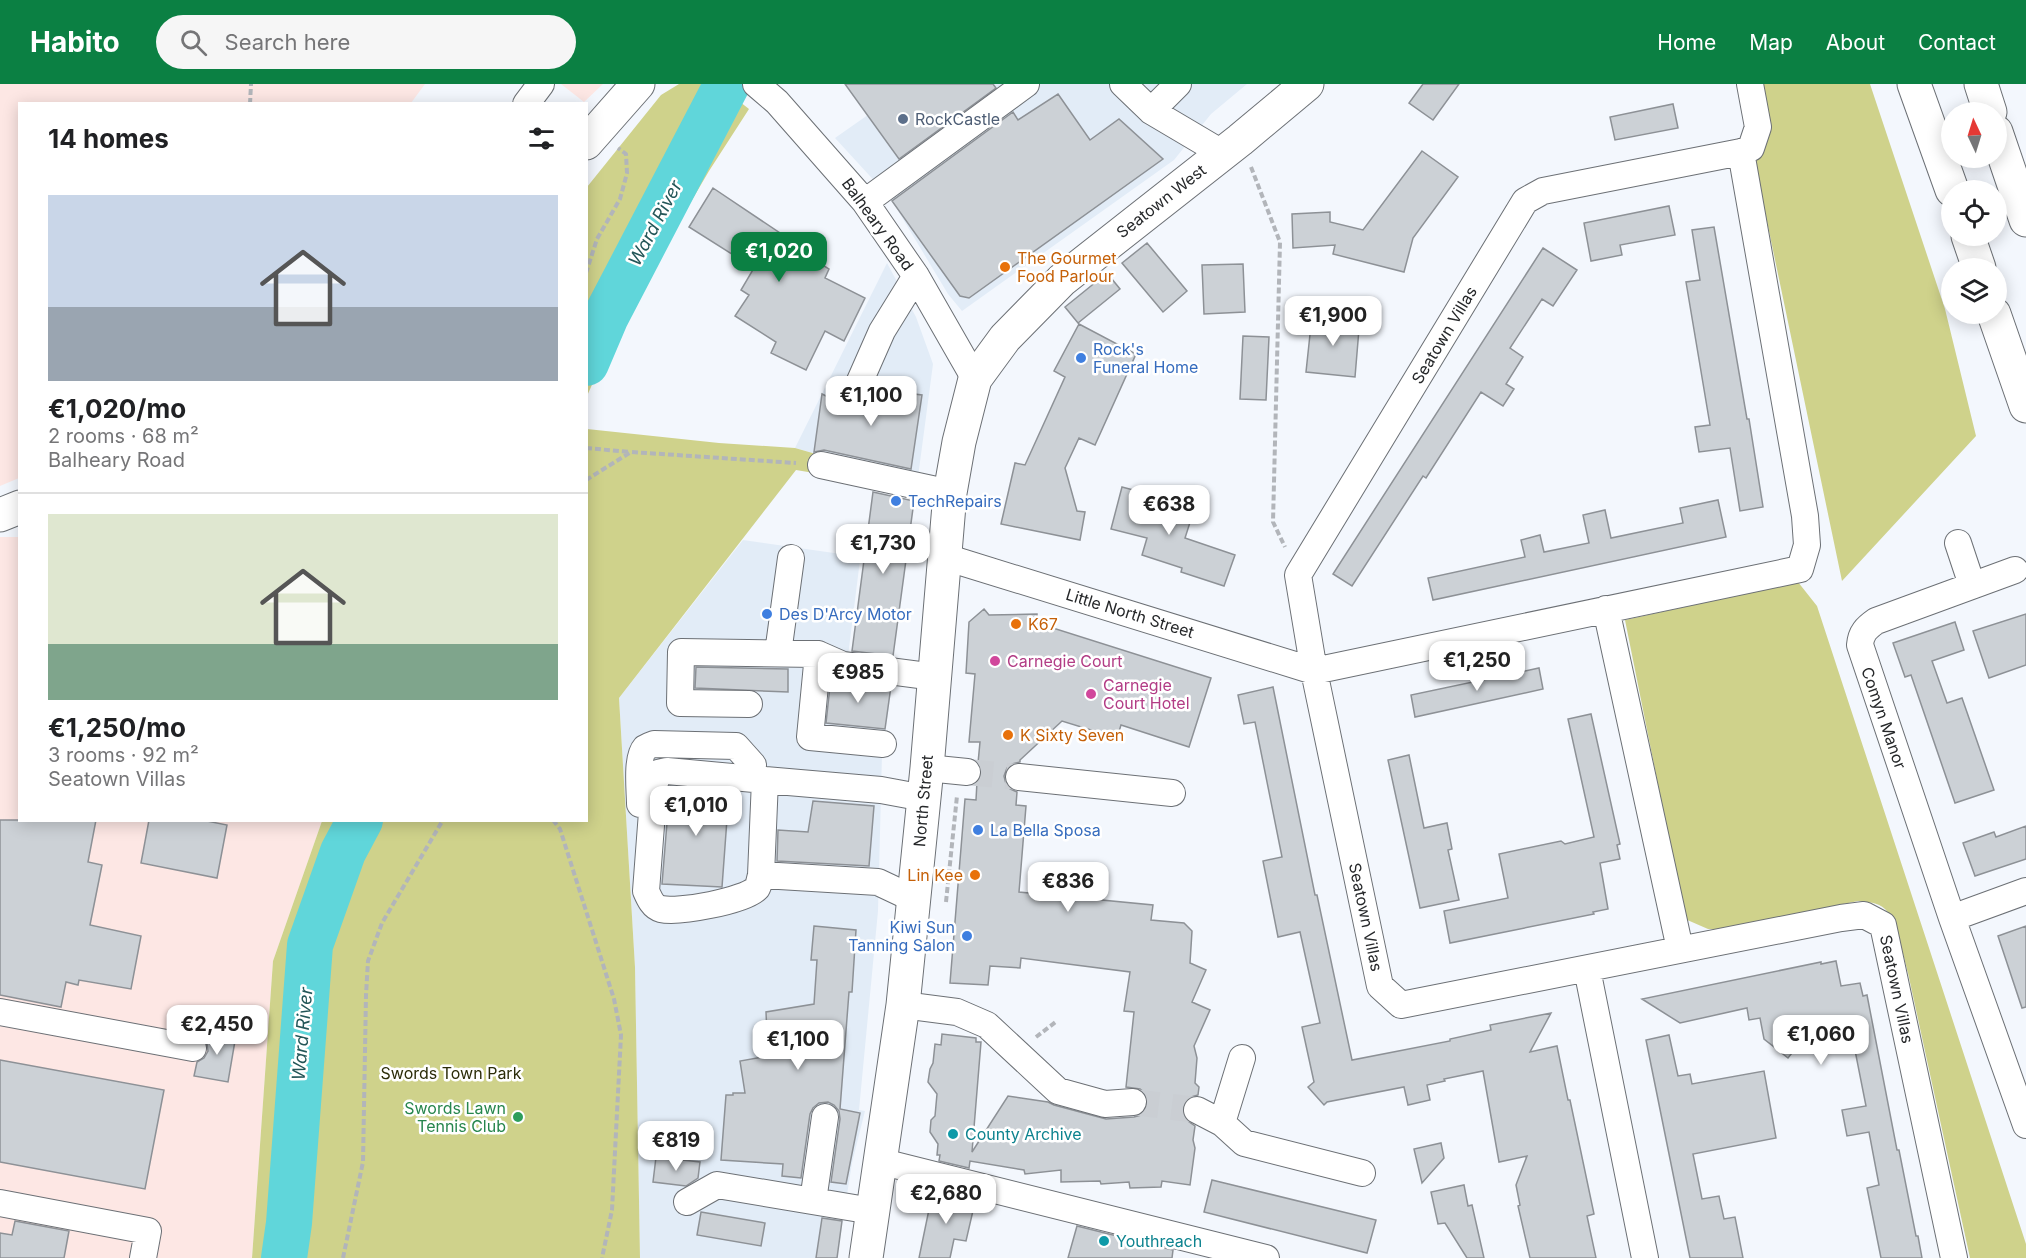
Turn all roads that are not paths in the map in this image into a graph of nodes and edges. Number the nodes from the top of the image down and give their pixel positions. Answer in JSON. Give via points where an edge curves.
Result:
{"nodes":[{"id":1,"x":540,"y":84,"type":"edge"},
{"id":2,"x":638,"y":84,"type":"edge"},
{"id":3,"x":1026,"y":84,"type":"edge"},
{"id":4,"x":1123,"y":84,"type":"edge"},
{"id":5,"x":1178,"y":84,"type":"edge"},
{"id":6,"x":1307,"y":84,"type":"edge"},
{"id":7,"x":1750,"y":84,"type":"edge"},
{"id":8,"x":1914,"y":84,"type":"edge"},
{"id":9,"x":1981,"y":84,"type":"edge"},
{"id":10,"x":757,"y":85,"type":"edge"},
{"id":11,"x":527,"y":102,"type":"edge"},
{"id":12,"x":1987,"y":102,"type":"edge"},
{"id":13,"x":1151,"y":111,"type":"junction"},
{"id":14,"x":591,"y":138,"type":"edge"},
{"id":15,"x":1231,"y":147,"type":"junction"},
{"id":16,"x":1741,"y":152,"type":"junction"},
{"id":17,"x":2007,"y":164,"type":"edge"},
{"id":18,"x":1948,"y":180,"type":"edge"},
{"id":19,"x":865,"y":202,"type":"junction"},
{"id":20,"x":2026,"y":220,"type":"edge"},
{"id":21,"x":916,"y":276,"type":"junction"},
{"id":22,"x":1997,"y":324,"type":"edge"},
{"id":23,"x":975,"y":379,"type":"junction"},
{"id":24,"x":856,"y":390,"type":"dead end"},
{"id":25,"x":2026,"y":406,"type":"edge"},
{"id":26,"x":821,"y":465,"type":"road end"},
{"id":27,"x":950,"y":493,"type":"junction"},
{"id":28,"x":18,"y":508,"type":"edge"},
{"id":29,"x":0,"y":515,"type":"edge"},
{"id":30,"x":1958,"y":543,"type":"dead end"},
{"id":31,"x":945,"y":557,"type":"junction"},
{"id":32,"x":792,"y":558,"type":"dead end"},
{"id":33,"x":2015,"y":570,"type":"dead end"},
{"id":34,"x":1972,"y":585,"type":"junction"},
{"id":35,"x":1606,"y":609,"type":"junction"},
{"id":36,"x":778,"y":653,"type":"junction"},
{"id":37,"x":818,"y":654,"type":"junction"},
{"id":38,"x":1314,"y":671,"type":"junction"},
{"id":39,"x":935,"y":676,"type":"junction"},
{"id":40,"x":749,"y":704,"type":"dead end"},
{"id":41,"x":883,"y":744,"type":"dead end"},
{"id":42,"x":759,"y":772,"type":"junction"},
{"id":43,"x":964,"y":772,"type":"tunnel mouth"},
{"id":44,"x":1019,"y":777,"type":"tunnel mouth"},
{"id":45,"x":925,"y":783,"type":"junction"},
{"id":46,"x":1172,"y":793,"type":"dead end"},
{"id":47,"x":761,"y":875,"type":"junction"},
{"id":48,"x":646,"y":891,"type":"junction"},
{"id":49,"x":2026,"y":891,"type":"edge"},
{"id":50,"x":914,"y":899,"type":"junction"},
{"id":51,"x":1952,"y":918,"type":"junction"},
{"id":52,"x":1680,"y":949,"type":"junction"},
{"id":53,"x":1587,"y":969,"type":"junction"},
{"id":54,"x":903,"y":1005,"type":"junction"},
{"id":55,"x":0,"y":1012,"type":"edge"},
{"id":56,"x":194,"y":1048,"type":"dead end"},
{"id":57,"x":1242,"y":1058,"type":"dead end"},
{"id":58,"x":1133,"y":1102,"type":"tunnel mouth"},
{"id":59,"x":1197,"y":1110,"type":"tunnel mouth"},
{"id":60,"x":825,"y":1117,"type":"dead end"},
{"id":61,"x":1222,"y":1123,"type":"junction"},
{"id":62,"x":2026,"y":1125,"type":"edge"},
{"id":63,"x":879,"y":1161,"type":"junction"},
{"id":64,"x":1362,"y":1173,"type":"dead end"},
{"id":65,"x":813,"y":1201,"type":"junction"},
{"id":66,"x":687,"y":1202,"type":"dead end"},
{"id":67,"x":0,"y":1203,"type":"edge"},
{"id":68,"x":872,"y":1211,"type":"junction"},
{"id":69,"x":143,"y":1258,"type":"edge"},
{"id":70,"x":866,"y":1258,"type":"edge"},
{"id":71,"x":1266,"y":1258,"type":"edge"},
{"id":72,"x":1645,"y":1258,"type":"edge"},
{"id":73,"x":1954,"y":1258,"type":"edge"}],
"edges":[{"from":1,"to":11,"type":"street"},
{"from":2,"to":14,"type":"main road"},
{"from":3,"to":19,"type":"street"},
{"from":4,"to":13,"type":"street"},
{"from":5,"to":13,"type":"street"},
{"from":6,"to":15,"type":"main road","name":"Seatown West"},
{"from":7,"to":16,"type":"street","via":[[1758,127],[1751,148]]},
{"from":8,"to":18,"type":"main road"},
{"from":9,"to":12,"type":"main road"},
{"from":10,"to":19,"type":"street","name":"Balheary Road","via":[[799,126]]},
{"from":13,"to":15,"type":"street"},
{"from":15,"to":23,"type":"main road","name":"Seatown West","via":[[1062,280],[1005,338]]},
{"from":16,"to":35,"type":"street","via":[[1803,505],[1807,544],[1800,568]]},
{"from":16,"to":38,"type":"street","name":"Seatown Villas","via":[[1543,191],[1525,201],[1298,575]]},
{"from":17,"to":20,"type":"main road"},
{"from":19,"to":21,"type":"street","name":"Balheary Road"},
{"from":21,"to":23,"type":"street","name":"Balheary Road"},
{"from":21,"to":24,"type":"street","via":[[882,331]]},
{"from":22,"to":25,"type":"main road"},
{"from":23,"to":27,"type":"main road","name":"North Street"},
{"from":26,"to":27,"type":"street"},
{"from":27,"to":31,"type":"main road","name":"North Street"},
{"from":28,"to":29,"type":"main road"},
{"from":30,"to":34,"type":"street"},
{"from":31,"to":38,"type":"street","name":"Little North Street"},
{"from":31,"to":39,"type":"main road","name":"North Street"},
{"from":32,"to":36,"type":"street"},
{"from":33,"to":34,"type":"street","name":"Comyn Manor"},
{"from":34,"to":51,"type":"street","name":"Comyn Manor","via":[[1876,621],[1861,635],[1860,645]]},
{"from":35,"to":38,"type":"street"},
{"from":35,"to":52,"type":"street"},
{"from":36,"to":37,"type":"street"},
{"from":36,"to":40,"type":"street","via":[[681,652],[680,704]]},
{"from":37,"to":39,"type":"street","via":[[843,665]]},
{"from":37,"to":41,"type":"street","via":[[810,737]]},
{"from":38,"to":53,"type":"street","name":"Seatown Villas","via":[[1380,986],[1401,1005]]},
{"from":39,"to":45,"type":"main road","name":"North Street"},
{"from":42,"to":45,"type":"street","via":[[880,790]]},
{"from":42,"to":47,"type":"street"},
{"from":42,"to":48,"type":"street","via":[[658,772]]},
{"from":42,"to":48,"type":"street","via":[[736,746],[654,744],[645,749],[639,787]]},
{"from":43,"to":45,"type":"street"},
{"from":44,"to":46,"type":"street"},
{"from":45,"to":50,"type":"main road","name":"North Street"},
{"from":47,"to":48,"type":"street","via":[[757,888],[742,897],[683,910],[659,909]]},
{"from":47,"to":50,"type":"street","via":[[878,882]]},
{"from":49,"to":51,"type":"street"},
{"from":50,"to":54,"type":"main road","name":"North Street"},
{"from":51,"to":62,"type":"street","name":"Comyn Manor"},
{"from":52,"to":53,"type":"street","name":"Seatown Villas"},
{"from":52,"to":73,"type":"street","name":"Seatown Villas","via":[[1864,915],[1884,925]]},
{"from":53,"to":72,"type":"street"},
{"from":54,"to":58,"type":"street","via":[[957,1012],[987,1025],[1058,1091],[1105,1104]]},
{"from":54,"to":63,"type":"main road","name":"North Street"},
{"from":55,"to":56,"type":"street"},
{"from":57,"to":61,"type":"street"},
{"from":59,"to":61,"type":"street"},
{"from":60,"to":65,"type":"street"},
{"from":61,"to":64,"type":"street","via":[[1244,1143]]},
{"from":63,"to":68,"type":"main road","name":"North Street"},
{"from":63,"to":71,"type":"street"},
{"from":65,"to":66,"type":"street","via":[[717,1185]]},
{"from":65,"to":68,"type":"street"},
{"from":67,"to":69,"type":"street","via":[[148,1231]]},
{"from":68,"to":70,"type":"main road","name":"North Street"}]}
